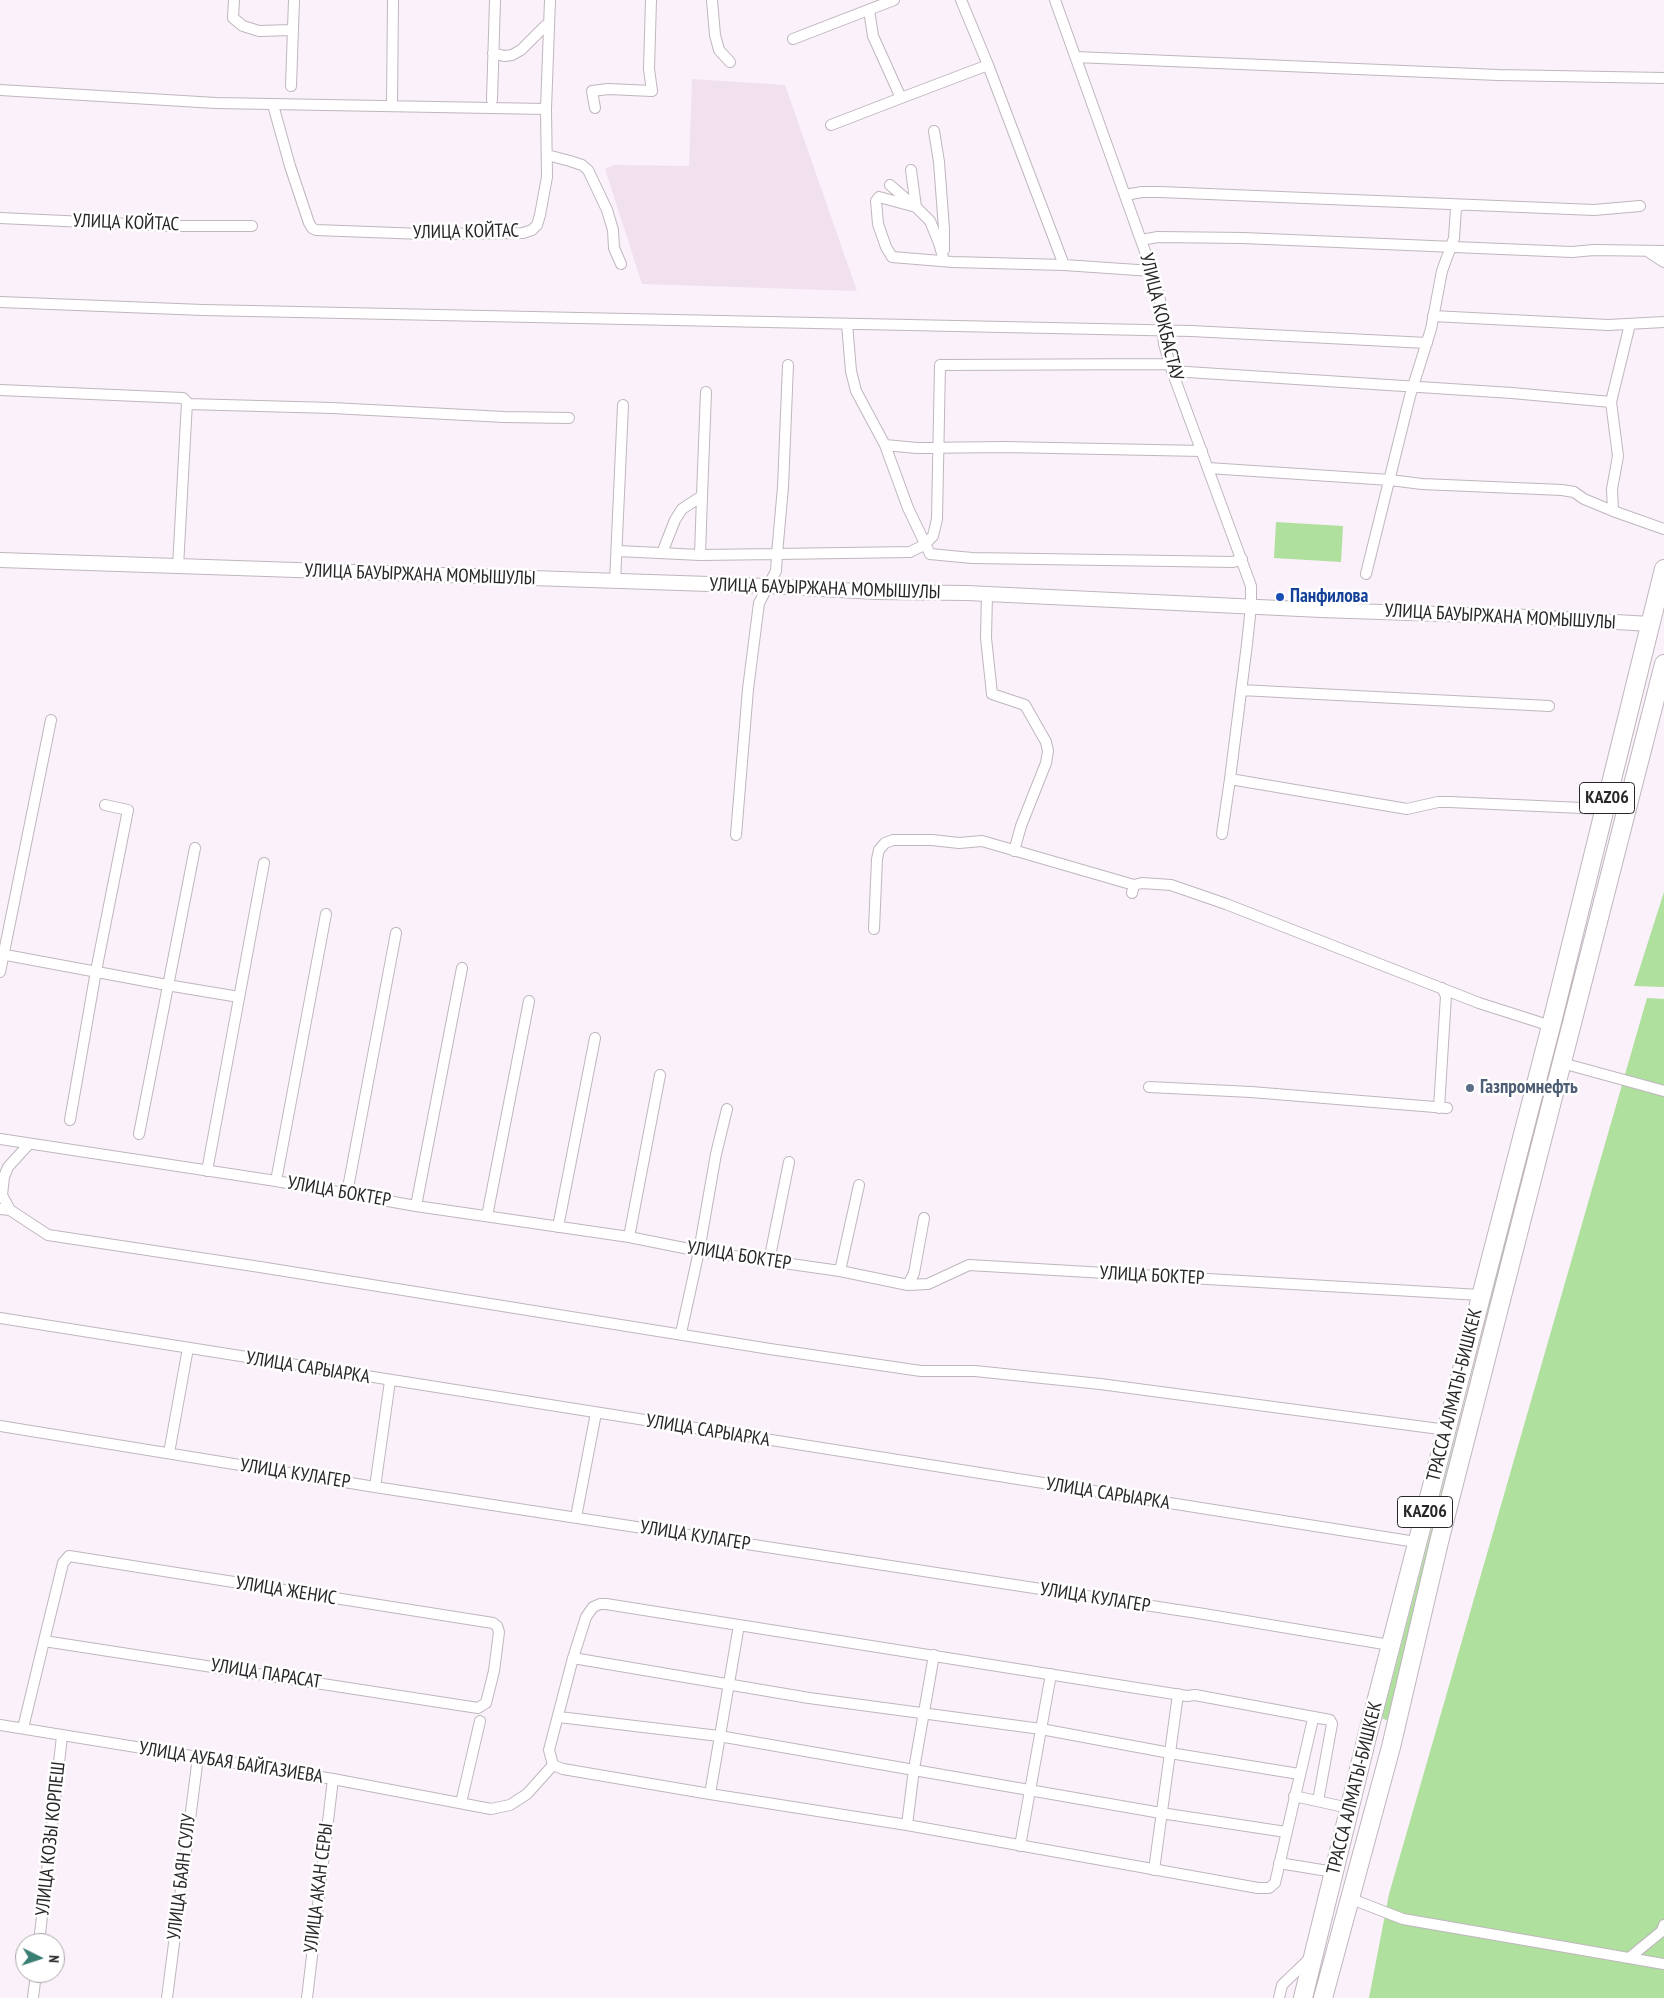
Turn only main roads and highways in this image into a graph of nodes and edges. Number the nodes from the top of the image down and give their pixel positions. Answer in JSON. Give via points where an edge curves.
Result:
{"nodes":[{"id":1,"x":1664,"y":569,"type":"edge"},
{"id":2,"x":1664,"y":664,"type":"edge"},
{"id":3,"x":1503,"y":1207,"type":"junction"},
{"id":4,"x":1524,"y":1213,"type":"junction"},
{"id":5,"x":1366,"y":1740,"type":"junction"},
{"id":6,"x":1391,"y":1747,"type":"junction"},
{"id":7,"x":1303,"y":1998,"type":"edge"},
{"id":8,"x":1323,"y":1998,"type":"edge"}],
"edges":[{"from":1,"to":3,"type":"highway","name":"ТРАССА АЛМАТЫ-БИШКЕК","number":"KАZ06"},
{"from":2,"to":4,"type":"highway","name":"ТРАССА АЛМАТЫ-БИШКЕК","number":"KАZ06"},
{"from":3,"to":4,"type":"highway"},
{"from":3,"to":5,"type":"highway","name":"ТРАССА АЛМАТЫ-БИШКЕК","number":"KАZ06"},
{"from":4,"to":6,"type":"highway","name":"ТРАССА АЛМАТЫ-БИШКЕК","number":"KАZ06","via":[[1439,1542]]},
{"from":5,"to":6,"type":"highway"},
{"from":5,"to":7,"type":"highway","name":"ТРАССА АЛМАТЫ-БИШКЕК","number":"KАZ06"},
{"from":6,"to":8,"type":"highway","name":"ТРАССА АЛМАТЫ-БИШКЕК","number":"KАZ06"}]}
